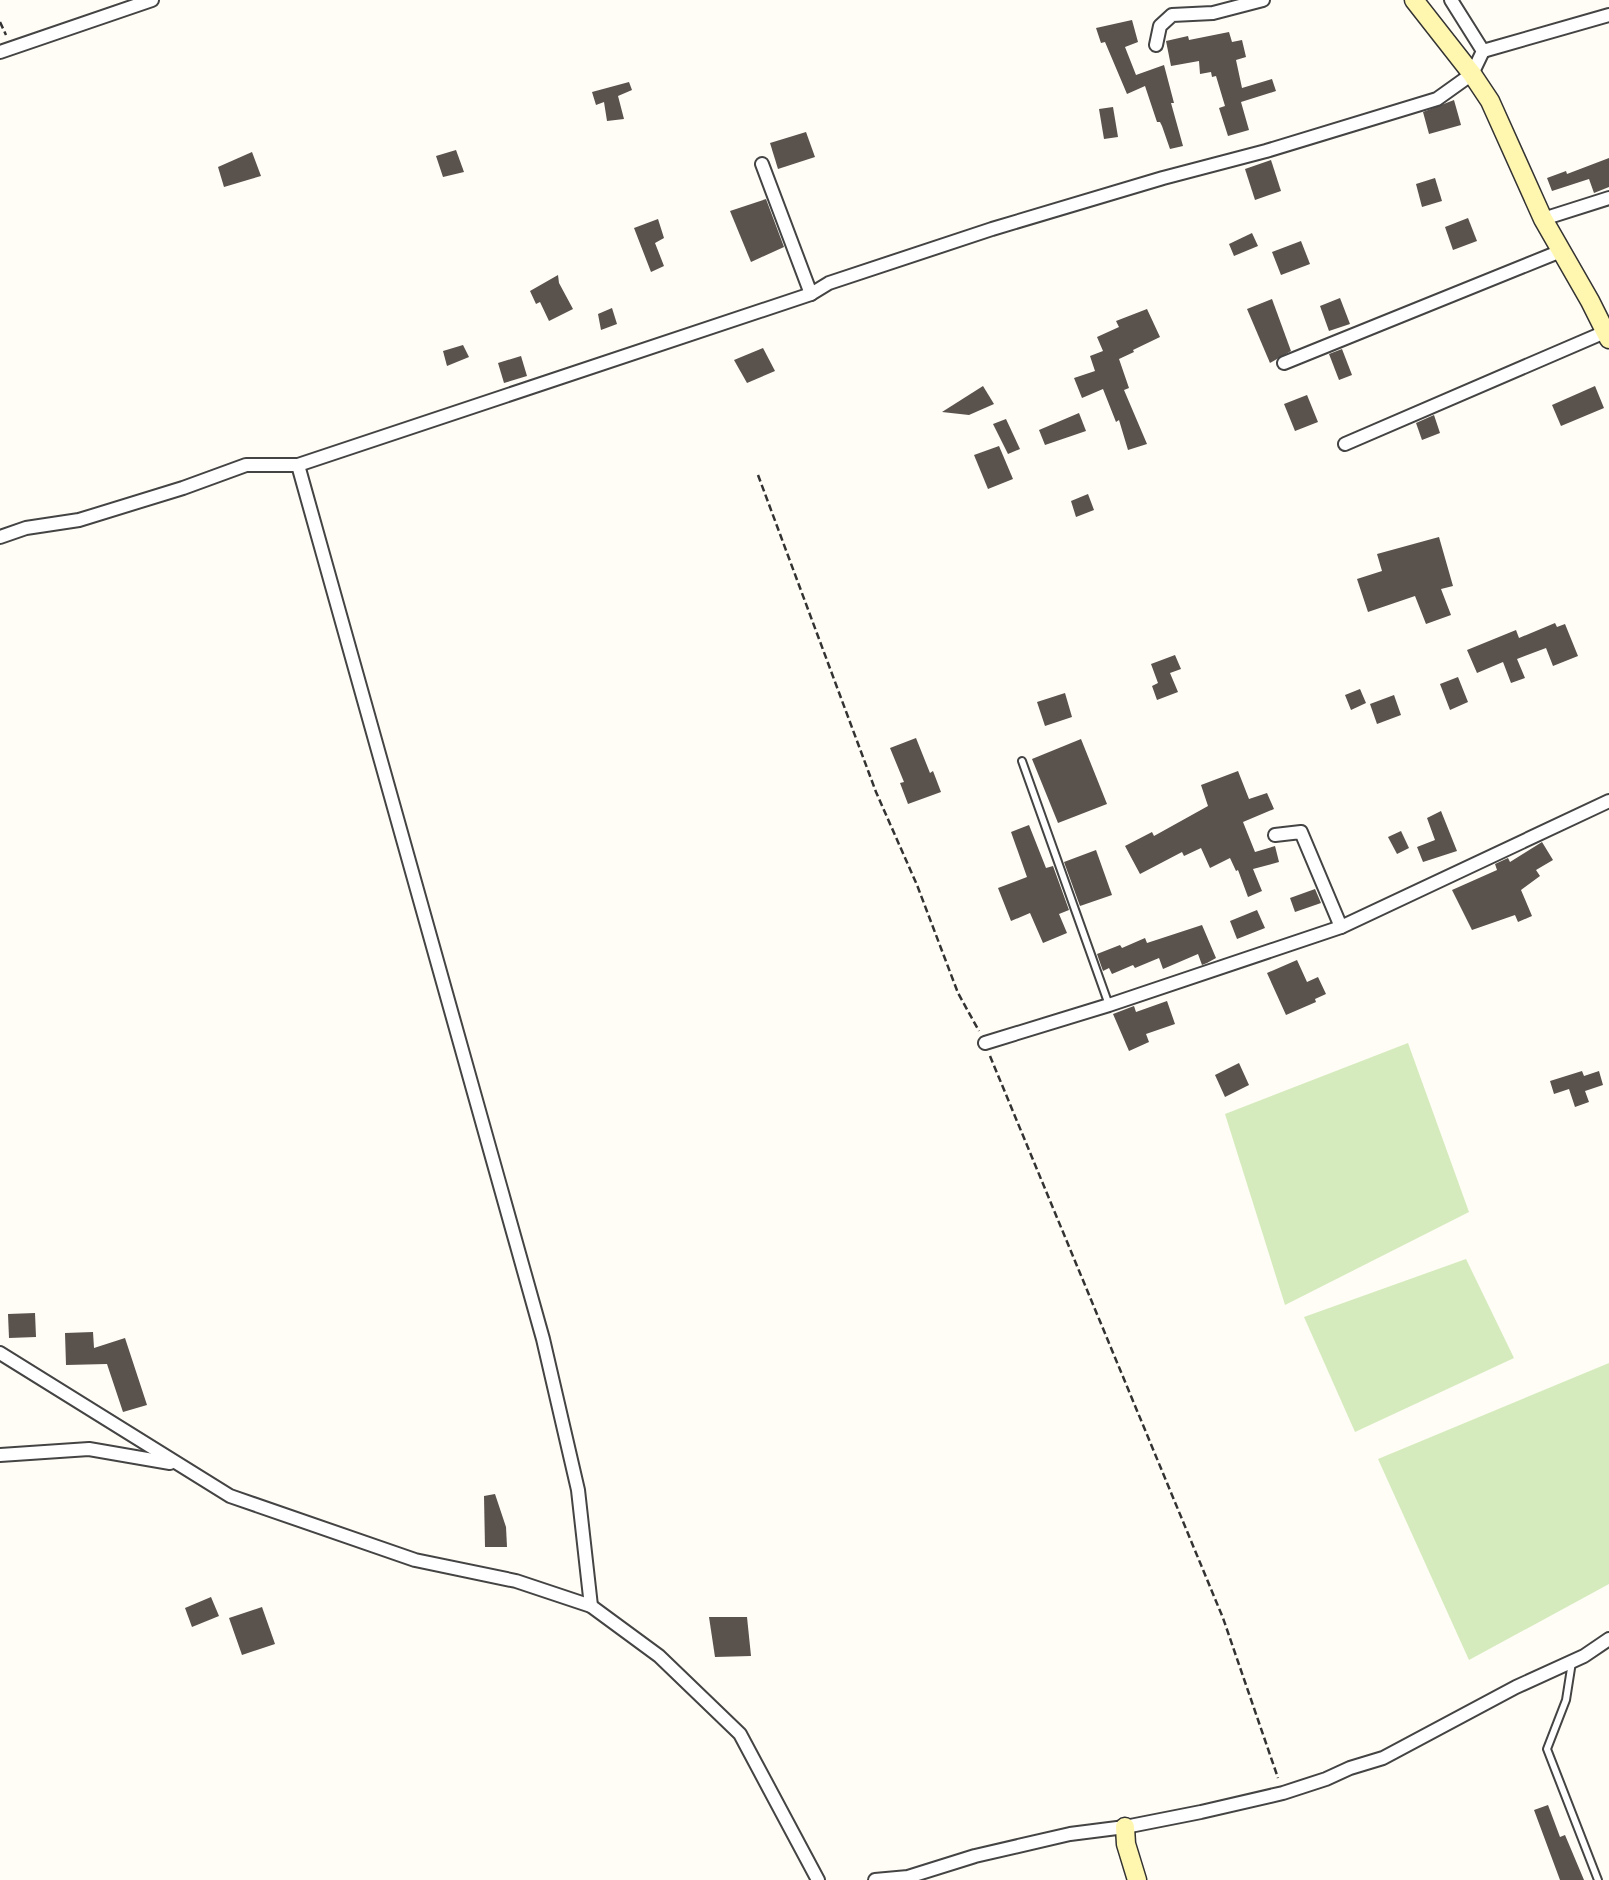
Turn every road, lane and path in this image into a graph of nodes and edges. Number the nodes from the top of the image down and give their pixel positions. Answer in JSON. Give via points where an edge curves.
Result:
{"nodes":[{"id":1,"x":152,"y":0,"type":"edge"},
{"id":2,"x":1263,"y":0,"type":"edge"},
{"id":3,"x":1414,"y":0,"type":"edge"},
{"id":4,"x":1451,"y":0,"type":"edge"},
{"id":5,"x":1609,"y":15,"type":"edge"},
{"id":6,"x":1156,"y":45,"type":"dead end"},
{"id":7,"x":1483,"y":51,"type":"junction"},
{"id":8,"x":0,"y":52,"type":"edge"},
{"id":9,"x":1472,"y":74,"type":"junction"},
{"id":10,"x":762,"y":164,"type":"dead end"},
{"id":11,"x":1609,"y":198,"type":"edge"},
{"id":12,"x":1544,"y":219,"type":"junction"},
{"id":13,"x":1562,"y":251,"type":"junction"},
{"id":14,"x":811,"y":293,"type":"junction"},
{"id":15,"x":1607,"y":336,"type":"edge"},
{"id":16,"x":1284,"y":363,"type":"dead end"},
{"id":17,"x":1345,"y":444,"type":"dead end"},
{"id":18,"x":298,"y":465,"type":"junction"},
{"id":19,"x":758,"y":475,"type":"dead end"},
{"id":20,"x":0,"y":537,"type":"edge"},
{"id":21,"x":1022,"y":761,"type":"dead end"},
{"id":22,"x":1609,"y":801,"type":"edge"},
{"id":23,"x":1275,"y":835,"type":"dead end"},
{"id":24,"x":1341,"y":927,"type":"junction"},
{"id":25,"x":1109,"y":1005,"type":"junction"},
{"id":26,"x":985,"y":1043,"type":"junction"},
{"id":27,"x":0,"y":1353,"type":"edge"},
{"id":28,"x":0,"y":1455,"type":"edge"},
{"id":29,"x":175,"y":1464,"type":"junction"},
{"id":30,"x":591,"y":1606,"type":"junction"},
{"id":31,"x":1609,"y":1639,"type":"edge"},
{"id":32,"x":1572,"y":1662,"type":"junction"},
{"id":33,"x":1283,"y":1793,"type":"junction"},
{"id":34,"x":1125,"y":1827,"type":"junction"},
{"id":35,"x":818,"y":1880,"type":"edge"},
{"id":36,"x":875,"y":1880,"type":"edge"},
{"id":37,"x":1137,"y":1880,"type":"edge"},
{"id":38,"x":1598,"y":1880,"type":"edge"}],
"edges":[{"from":1,"to":8,"type":"street"},
{"from":2,"to":6,"type":"street","via":[[1213,13],[1172,15],[1160,26]]},
{"from":3,"to":9,"type":"street"},
{"from":4,"to":7,"type":"street"},
{"from":5,"to":7,"type":"street"},
{"from":7,"to":9,"type":"street"},
{"from":9,"to":12,"type":"street","via":[[1490,102]]},
{"from":9,"to":14,"type":"street","via":[[1437,99],[992,229]]},
{"from":10,"to":14,"type":"street"},
{"from":11,"to":12,"type":"street"},
{"from":12,"to":13,"type":"street"},
{"from":13,"to":15,"type":"street"},
{"from":13,"to":16,"type":"street"},
{"from":14,"to":18,"type":"street"},
{"from":15,"to":17,"type":"street"},
{"from":18,"to":20,"type":"street","via":[[246,465],[79,520]]},
{"from":18,"to":30,"type":"street","via":[[543,1339],[578,1490]]},
{"from":19,"to":26,"type":"path","via":[[876,792],[958,993]]},
{"from":21,"to":25,"type":"lane"},
{"from":22,"to":24,"type":"street"},
{"from":23,"to":24,"type":"street","via":[[1301,832]]},
{"from":24,"to":25,"type":"street"},
{"from":25,"to":26,"type":"street"},
{"from":26,"to":33,"type":"path","via":[[1223,1618]]},
{"from":27,"to":29,"type":"street"},
{"from":28,"to":29,"type":"street","via":[[89,1449]]},
{"from":29,"to":30,"type":"street","via":[[230,1496],[401,1555],[516,1581]]},
{"from":30,"to":35,"type":"street","via":[[659,1656],[740,1734]]},
{"from":31,"to":32,"type":"street"},
{"from":32,"to":33,"type":"street","via":[[1383,1758]]},
{"from":32,"to":38,"type":"lane","via":[[1566,1700],[1547,1749]]},
{"from":33,"to":34,"type":"street"},
{"from":34,"to":36,"type":"street","via":[[1070,1834],[908,1877]]},
{"from":34,"to":37,"type":"street"}]}
